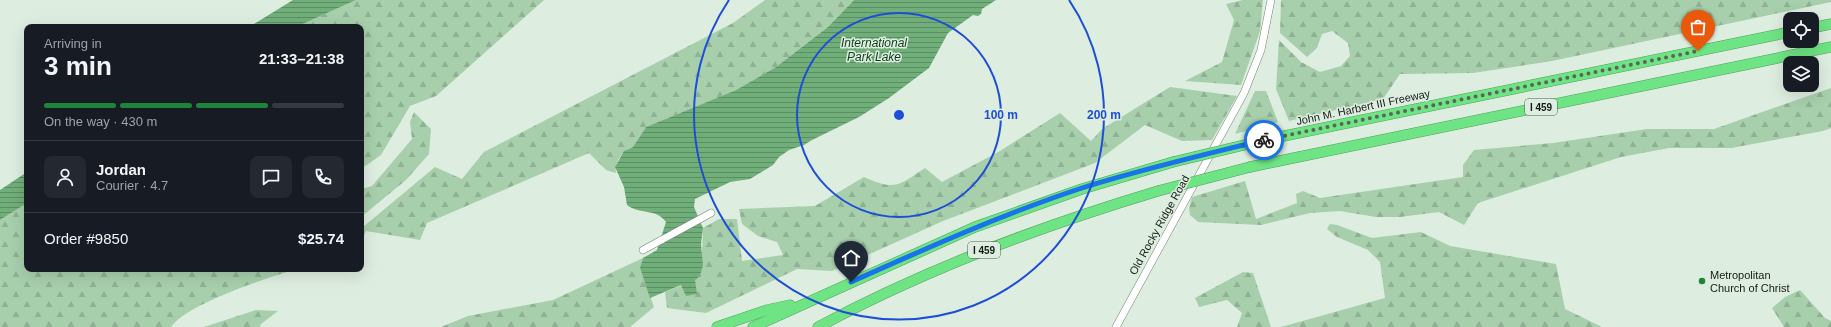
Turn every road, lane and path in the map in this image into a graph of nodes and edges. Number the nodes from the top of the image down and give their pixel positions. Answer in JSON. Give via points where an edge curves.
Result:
{"nodes":[{"id":1,"x":1271,"y":0,"type":"edge"},
{"id":2,"x":1831,"y":24,"type":"edge"},
{"id":3,"x":1819,"y":27,"type":"edge"},
{"id":4,"x":1783,"y":33,"type":"edge"},
{"id":5,"x":1831,"y":47,"type":"edge"},
{"id":6,"x":711,"y":213,"type":"dead end"},
{"id":7,"x":643,"y":250,"type":"dead end"},
{"id":8,"x":876,"y":298,"type":"junction"},
{"id":9,"x":810,"y":301,"type":"junction"},
{"id":10,"x":717,"y":327,"type":"edge"},
{"id":11,"x":753,"y":327,"type":"edge"},
{"id":12,"x":818,"y":327,"type":"edge"},
{"id":13,"x":832,"y":327,"type":"edge"},
{"id":14,"x":1116,"y":327,"type":"edge"}],
"edges":[{"from":1,"to":14,"type":"street","name":"Old Rocky Ridge Road","via":[[1261,50],[1244,93]]},
{"from":2,"to":3,"type":"highway"},
{"from":4,"to":9,"type":"highway","name":"John M. Harbert III Freeway","number":"I 459","bridge":true,"via":[[1266,140],[1173,162],[1082,188],[975,227]]},
{"from":5,"to":8,"type":"highway","number":"I 459","bridge":true,"via":[[1250,167],[1158,191],[1065,220],[960,260]]},
{"from":6,"to":7,"type":"street"},
{"from":8,"to":12,"type":"highway","number":"I 459"},
{"from":8,"to":13,"type":"highway"},
{"from":9,"to":10,"type":"highway","via":[[767,310]]},
{"from":9,"to":11,"type":"highway","name":"John M. Harbert III Freeway","number":"I 459"}]}
